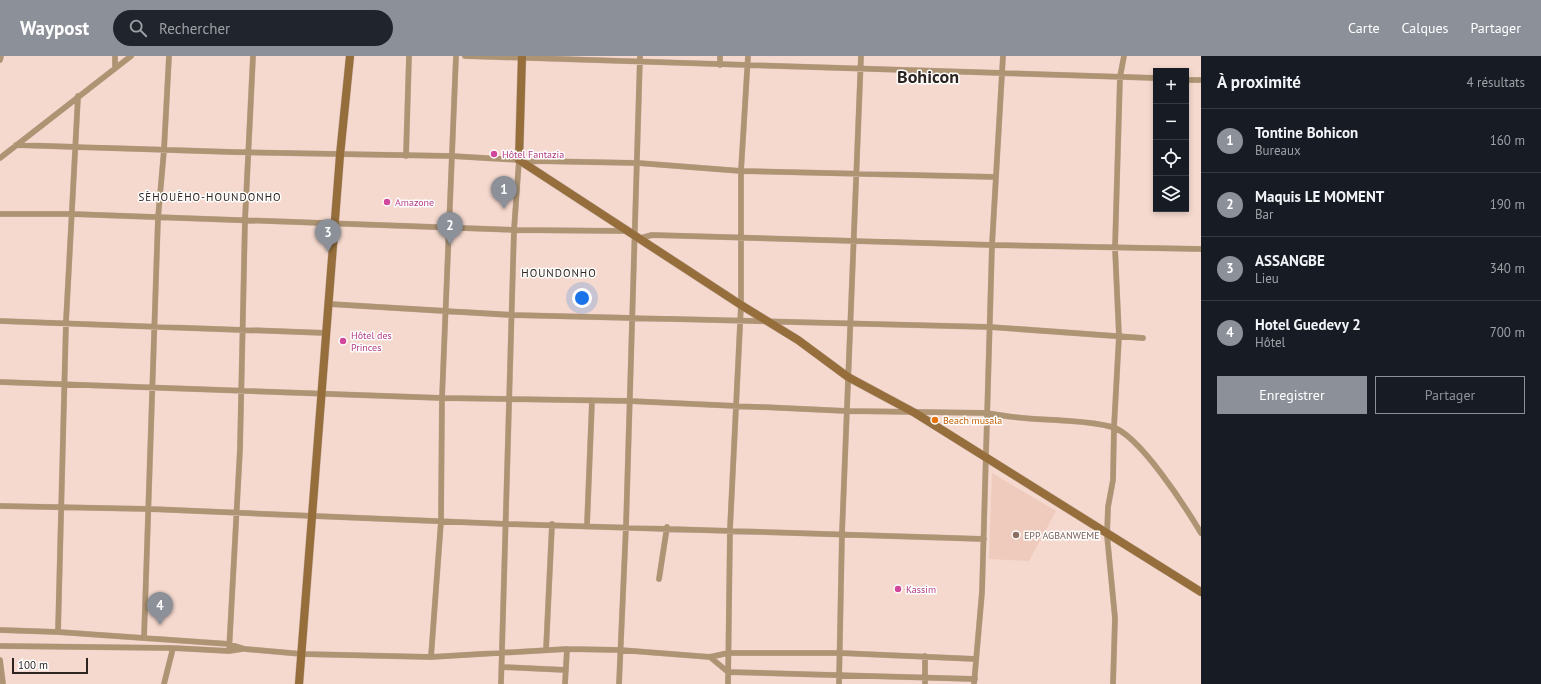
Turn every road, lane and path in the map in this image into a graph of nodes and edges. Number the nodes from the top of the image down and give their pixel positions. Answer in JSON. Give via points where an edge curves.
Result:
{"nodes":[{"id":1,"x":1,"y":56,"type":"edge"},
{"id":2,"x":115,"y":56,"type":"edge"},
{"id":3,"x":131,"y":56,"type":"edge"},
{"id":4,"x":169,"y":56,"type":"edge"},
{"id":5,"x":253,"y":56,"type":"edge"},
{"id":6,"x":350,"y":56,"type":"edge"},
{"id":7,"x":409,"y":56,"type":"edge"},
{"id":8,"x":456,"y":56,"type":"edge"},
{"id":9,"x":465,"y":56,"type":"edge"},
{"id":10,"x":720,"y":56,"type":"edge"},
{"id":11,"x":748,"y":56,"type":"edge"},
{"id":12,"x":861,"y":56,"type":"edge"},
{"id":13,"x":1003,"y":56,"type":"edge"},
{"id":14,"x":1124,"y":56,"type":"edge"},
{"id":15,"x":522,"y":57,"type":"edge"},
{"id":16,"x":640,"y":58,"type":"edge"},
{"id":17,"x":0,"y":60,"type":"edge"},
{"id":18,"x":720,"y":65,"type":"junction"},
{"id":19,"x":748,"y":66,"type":"junction"},
{"id":20,"x":115,"y":68,"type":"junction"},
{"id":21,"x":860,"y":68,"type":"junction"},
{"id":22,"x":1002,"y":74,"type":"junction"},
{"id":23,"x":1120,"y":77,"type":"junction"},
{"id":24,"x":1153,"y":78,"type":"edge"},
{"id":25,"x":1189,"y":80,"type":"edge"},
{"id":26,"x":1201,"y":80,"type":"edge"},
{"id":27,"x":78,"y":96,"type":"junction"},
{"id":28,"x":16,"y":145,"type":"junction"},
{"id":29,"x":75,"y":147,"type":"junction"},
{"id":30,"x":164,"y":150,"type":"junction"},
{"id":31,"x":249,"y":152,"type":"junction"},
{"id":32,"x":340,"y":155,"type":"junction"},
{"id":33,"x":406,"y":156,"type":"junction"},
{"id":34,"x":451,"y":156,"type":"junction"},
{"id":35,"x":0,"y":158,"type":"edge"},
{"id":36,"x":522,"y":162,"type":"junction"},
{"id":37,"x":638,"y":163,"type":"junction"},
{"id":38,"x":741,"y":171,"type":"junction"},
{"id":39,"x":855,"y":173,"type":"junction"},
{"id":40,"x":996,"y":177,"type":"junction"},
{"id":41,"x":0,"y":214,"type":"edge"},
{"id":42,"x":72,"y":214,"type":"junction"},
{"id":43,"x":158,"y":218,"type":"junction"},
{"id":44,"x":245,"y":220,"type":"junction"},
{"id":45,"x":335,"y":224,"type":"junction"},
{"id":46,"x":448,"y":228,"type":"junction"},
{"id":47,"x":514,"y":230,"type":"junction"},
{"id":48,"x":635,"y":235,"type":"junction"},
{"id":49,"x":740,"y":238,"type":"junction"},
{"id":50,"x":853,"y":240,"type":"junction"},
{"id":51,"x":992,"y":245,"type":"junction"},
{"id":52,"x":1115,"y":248,"type":"junction"},
{"id":53,"x":1201,"y":249,"type":"edge"},
{"id":54,"x":329,"y":304,"type":"junction"},
{"id":55,"x":741,"y":305,"type":"junction"},
{"id":56,"x":445,"y":312,"type":"junction"},
{"id":57,"x":512,"y":315,"type":"junction"},
{"id":58,"x":632,"y":318,"type":"junction"},
{"id":59,"x":740,"y":320,"type":"junction"},
{"id":60,"x":765,"y":320,"type":"junction"},
{"id":61,"x":0,"y":321,"type":"edge"},
{"id":62,"x":66,"y":322,"type":"junction"},
{"id":63,"x":851,"y":324,"type":"junction"},
{"id":64,"x":155,"y":326,"type":"junction"},
{"id":65,"x":990,"y":327,"type":"junction"},
{"id":66,"x":243,"y":330,"type":"junction"},
{"id":67,"x":326,"y":333,"type":"junction"},
{"id":68,"x":1119,"y":336,"type":"junction"},
{"id":69,"x":1143,"y":338,"type":"dead end"},
{"id":70,"x":848,"y":376,"type":"junction"},
{"id":71,"x":0,"y":382,"type":"edge"},
{"id":72,"x":64,"y":385,"type":"junction"},
{"id":73,"x":153,"y":387,"type":"junction"},
{"id":74,"x":241,"y":391,"type":"junction"},
{"id":75,"x":322,"y":394,"type":"junction"},
{"id":76,"x":442,"y":398,"type":"junction"},
{"id":77,"x":510,"y":399,"type":"junction"},
{"id":78,"x":592,"y":401,"type":"junction"},
{"id":79,"x":629,"y":401,"type":"junction"},
{"id":80,"x":738,"y":407,"type":"junction"},
{"id":81,"x":847,"y":411,"type":"junction"},
{"id":82,"x":915,"y":413,"type":"junction"},
{"id":83,"x":988,"y":414,"type":"junction"},
{"id":84,"x":1114,"y":427,"type":"junction"},
{"id":85,"x":986,"y":459,"type":"junction"},
{"id":86,"x":0,"y":506,"type":"edge"},
{"id":87,"x":61,"y":507,"type":"junction"},
{"id":88,"x":150,"y":508,"type":"junction"},
{"id":89,"x":237,"y":514,"type":"junction"},
{"id":90,"x":311,"y":516,"type":"junction"},
{"id":91,"x":441,"y":521,"type":"junction"},
{"id":92,"x":506,"y":524,"type":"junction"},
{"id":93,"x":552,"y":524,"type":"junction"},
{"id":94,"x":587,"y":525,"type":"junction"},
{"id":95,"x":626,"y":526,"type":"junction"},
{"id":96,"x":667,"y":527,"type":"junction"},
{"id":97,"x":730,"y":529,"type":"junction"},
{"id":98,"x":842,"y":533,"type":"junction"},
{"id":99,"x":1201,"y":533,"type":"edge"},
{"id":100,"x":1107,"y":535,"type":"junction"},
{"id":101,"x":984,"y":539,"type":"junction"},
{"id":102,"x":659,"y":579,"type":"dead end"},
{"id":103,"x":1201,"y":592,"type":"edge"},
{"id":104,"x":0,"y":630,"type":"edge"},
{"id":105,"x":58,"y":632,"type":"junction"},
{"id":106,"x":103,"y":636,"type":"junction"},
{"id":107,"x":144,"y":638,"type":"junction"},
{"id":108,"x":229,"y":644,"type":"junction"},
{"id":109,"x":0,"y":646,"type":"edge"},
{"id":110,"x":103,"y":648,"type":"junction"},
{"id":111,"x":173,"y":648,"type":"junction"},
{"id":112,"x":245,"y":649,"type":"junction"},
{"id":113,"x":567,"y":649,"type":"junction"},
{"id":114,"x":546,"y":650,"type":"junction"},
{"id":115,"x":620,"y":650,"type":"junction"},
{"id":116,"x":229,"y":651,"type":"junction"},
{"id":117,"x":728,"y":653,"type":"junction"},
{"id":118,"x":840,"y":653,"type":"junction"},
{"id":119,"x":302,"y":654,"type":"junction"},
{"id":120,"x":502,"y":654,"type":"junction"},
{"id":121,"x":925,"y":656,"type":"junction"},
{"id":122,"x":431,"y":657,"type":"junction"},
{"id":123,"x":710,"y":657,"type":"junction"},
{"id":124,"x":976,"y":659,"type":"junction"},
{"id":125,"x":0,"y":660,"type":"edge"},
{"id":126,"x":502,"y":667,"type":"junction"},
{"id":127,"x":566,"y":670,"type":"junction"},
{"id":128,"x":728,"y":672,"type":"junction"},
{"id":129,"x":840,"y":675,"type":"junction"},
{"id":130,"x":925,"y":677,"type":"junction"},
{"id":131,"x":974,"y":681,"type":"edge"},
{"id":132,"x":3,"y":684,"type":"edge"},
{"id":133,"x":164,"y":684,"type":"edge"},
{"id":134,"x":299,"y":684,"type":"edge"},
{"id":135,"x":501,"y":684,"type":"edge"},
{"id":136,"x":565,"y":684,"type":"edge"},
{"id":137,"x":619,"y":684,"type":"edge"},
{"id":138,"x":728,"y":684,"type":"edge"},
{"id":139,"x":839,"y":684,"type":"edge"},
{"id":140,"x":925,"y":684,"type":"edge"},
{"id":141,"x":1113,"y":684,"type":"edge"}],
"edges":[{"from":1,"to":17,"type":"street"},
{"from":2,"to":20,"type":"street"},
{"from":3,"to":20,"type":"street"},
{"from":4,"to":30,"type":"street"},
{"from":5,"to":31,"type":"street"},
{"from":6,"to":32,"type":"main road"},
{"from":7,"to":33,"type":"street"},
{"from":8,"to":34,"type":"street"},
{"from":9,"to":15,"type":"street"},
{"from":10,"to":18,"type":"street"},
{"from":11,"to":19,"type":"street"},
{"from":12,"to":21,"type":"street"},
{"from":13,"to":22,"type":"street"},
{"from":14,"to":23,"type":"street"},
{"from":15,"to":16,"type":"street"},
{"from":15,"to":36,"type":"main road"},
{"from":16,"to":18,"type":"street"},
{"from":16,"to":37,"type":"street"},
{"from":18,"to":19,"type":"street"},
{"from":19,"to":21,"type":"street"},
{"from":19,"to":38,"type":"street"},
{"from":20,"to":27,"type":"street"},
{"from":21,"to":22,"type":"street"},
{"from":21,"to":39,"type":"street"},
{"from":22,"to":23,"type":"street"},
{"from":22,"to":40,"type":"street"},
{"from":23,"to":24,"type":"street"},
{"from":23,"to":52,"type":"street"},
{"from":25,"to":26,"type":"street"},
{"from":27,"to":28,"type":"street"},
{"from":27,"to":29,"type":"street"},
{"from":28,"to":29,"type":"street"},
{"from":28,"to":35,"type":"street"},
{"from":29,"to":30,"type":"street"},
{"from":29,"to":42,"type":"street"},
{"from":30,"to":31,"type":"street"},
{"from":30,"to":43,"type":"street"},
{"from":31,"to":32,"type":"street"},
{"from":31,"to":44,"type":"street"},
{"from":32,"to":33,"type":"street"},
{"from":32,"to":45,"type":"main road"},
{"from":33,"to":34,"type":"street"},
{"from":34,"to":36,"type":"street"},
{"from":34,"to":46,"type":"street"},
{"from":36,"to":37,"type":"street"},
{"from":36,"to":47,"type":"street"},
{"from":36,"to":48,"type":"main road"},
{"from":37,"to":38,"type":"street"},
{"from":37,"to":48,"type":"street"},
{"from":38,"to":39,"type":"street"},
{"from":38,"to":49,"type":"street"},
{"from":39,"to":40,"type":"street"},
{"from":39,"to":50,"type":"street"},
{"from":40,"to":51,"type":"street"},
{"from":41,"to":42,"type":"street"},
{"from":42,"to":43,"type":"street"},
{"from":42,"to":62,"type":"street"},
{"from":43,"to":44,"type":"street"},
{"from":43,"to":64,"type":"street"},
{"from":44,"to":45,"type":"street"},
{"from":44,"to":66,"type":"street"},
{"from":45,"to":46,"type":"street"},
{"from":45,"to":54,"type":"main road"},
{"from":46,"to":47,"type":"street"},
{"from":46,"to":56,"type":"street"},
{"from":47,"to":48,"type":"street"},
{"from":47,"to":57,"type":"street"},
{"from":48,"to":49,"type":"street"},
{"from":48,"to":55,"type":"main road"},
{"from":48,"to":58,"type":"street"},
{"from":49,"to":50,"type":"street"},
{"from":49,"to":55,"type":"street"},
{"from":50,"to":51,"type":"street"},
{"from":50,"to":63,"type":"street"},
{"from":51,"to":52,"type":"street"},
{"from":51,"to":65,"type":"street"},
{"from":52,"to":53,"type":"street"},
{"from":52,"to":68,"type":"street"},
{"from":54,"to":56,"type":"street"},
{"from":54,"to":67,"type":"main road"},
{"from":55,"to":59,"type":"street"},
{"from":55,"to":60,"type":"main road"},
{"from":56,"to":57,"type":"street"},
{"from":56,"to":76,"type":"street"},
{"from":57,"to":58,"type":"street"},
{"from":57,"to":77,"type":"street"},
{"from":58,"to":59,"type":"street"},
{"from":58,"to":79,"type":"street"},
{"from":59,"to":60,"type":"street"},
{"from":59,"to":80,"type":"street"},
{"from":60,"to":63,"type":"street"},
{"from":60,"to":70,"type":"main road"},
{"from":61,"to":62,"type":"street"},
{"from":62,"to":64,"type":"street"},
{"from":62,"to":72,"type":"street"},
{"from":63,"to":65,"type":"street"},
{"from":63,"to":70,"type":"street"},
{"from":64,"to":66,"type":"street"},
{"from":64,"to":73,"type":"street"},
{"from":65,"to":68,"type":"street"},
{"from":65,"to":83,"type":"street"},
{"from":66,"to":67,"type":"street"},
{"from":66,"to":74,"type":"street"},
{"from":67,"to":75,"type":"main road"},
{"from":68,"to":69,"type":"street"},
{"from":68,"to":84,"type":"street"},
{"from":70,"to":81,"type":"street"},
{"from":70,"to":82,"type":"main road"},
{"from":71,"to":72,"type":"street"},
{"from":72,"to":73,"type":"street"},
{"from":72,"to":87,"type":"street"},
{"from":73,"to":74,"type":"street"},
{"from":73,"to":88,"type":"street"},
{"from":74,"to":75,"type":"street"},
{"from":74,"to":89,"type":"street"},
{"from":75,"to":76,"type":"street"},
{"from":75,"to":90,"type":"main road"},
{"from":76,"to":77,"type":"street"},
{"from":76,"to":91,"type":"street"},
{"from":77,"to":78,"type":"street"},
{"from":77,"to":92,"type":"street"},
{"from":78,"to":79,"type":"street"},
{"from":78,"to":94,"type":"street"},
{"from":79,"to":80,"type":"street"},
{"from":79,"to":95,"type":"street"},
{"from":80,"to":81,"type":"street"},
{"from":80,"to":97,"type":"street"},
{"from":81,"to":82,"type":"street"},
{"from":81,"to":98,"type":"street"},
{"from":82,"to":83,"type":"street"},
{"from":82,"to":85,"type":"main road"},
{"from":83,"to":84,"type":"street","via":[[1098,423]]},
{"from":83,"to":85,"type":"street"},
{"from":84,"to":99,"type":"street","via":[[1133,441],[1150,460],[1187,509]]},
{"from":84,"to":100,"type":"street","via":[[1113,480],[1108,507]]},
{"from":85,"to":100,"type":"main road"},
{"from":85,"to":101,"type":"street"},
{"from":86,"to":87,"type":"street"},
{"from":87,"to":88,"type":"street"},
{"from":87,"to":105,"type":"street"},
{"from":88,"to":89,"type":"street"},
{"from":88,"to":107,"type":"street"},
{"from":89,"to":90,"type":"street"},
{"from":89,"to":108,"type":"street"},
{"from":90,"to":91,"type":"street"},
{"from":90,"to":119,"type":"main road"},
{"from":91,"to":92,"type":"street"},
{"from":91,"to":122,"type":"street"},
{"from":92,"to":93,"type":"street"},
{"from":92,"to":120,"type":"street"},
{"from":93,"to":94,"type":"street"},
{"from":93,"to":114,"type":"street"},
{"from":94,"to":95,"type":"street"},
{"from":95,"to":96,"type":"street"},
{"from":95,"to":115,"type":"street"},
{"from":96,"to":97,"type":"street"},
{"from":96,"to":102,"type":"street"},
{"from":97,"to":98,"type":"street"},
{"from":97,"to":117,"type":"street"},
{"from":98,"to":101,"type":"street"},
{"from":98,"to":118,"type":"street"},
{"from":100,"to":103,"type":"main road"},
{"from":100,"to":141,"type":"street","via":[[1114,618]]},
{"from":101,"to":124,"type":"street"},
{"from":104,"to":105,"type":"street"},
{"from":105,"to":106,"type":"street"},
{"from":106,"to":107,"type":"street"},
{"from":106,"to":110,"type":"street"},
{"from":107,"to":108,"type":"street"},
{"from":108,"to":112,"type":"street"},
{"from":108,"to":116,"type":"street"},
{"from":109,"to":110,"type":"street"},
{"from":110,"to":111,"type":"street"},
{"from":111,"to":116,"type":"street"},
{"from":111,"to":133,"type":"street"},
{"from":112,"to":116,"type":"street"},
{"from":112,"to":119,"type":"street"},
{"from":113,"to":114,"type":"street"},
{"from":113,"to":115,"type":"street"},
{"from":113,"to":127,"type":"street"},
{"from":114,"to":120,"type":"street"},
{"from":115,"to":123,"type":"street"},
{"from":115,"to":137,"type":"street"},
{"from":117,"to":118,"type":"street"},
{"from":117,"to":123,"type":"street"},
{"from":117,"to":128,"type":"street"},
{"from":118,"to":121,"type":"street"},
{"from":118,"to":129,"type":"street"},
{"from":119,"to":122,"type":"street"},
{"from":119,"to":134,"type":"main road"},
{"from":120,"to":122,"type":"street"},
{"from":120,"to":126,"type":"street"},
{"from":121,"to":124,"type":"street"},
{"from":121,"to":130,"type":"street"},
{"from":123,"to":128,"type":"street"},
{"from":124,"to":131,"type":"street"},
{"from":125,"to":132,"type":"street"},
{"from":126,"to":127,"type":"street"},
{"from":126,"to":135,"type":"street"},
{"from":127,"to":136,"type":"street"},
{"from":128,"to":129,"type":"street"},
{"from":128,"to":138,"type":"street"},
{"from":129,"to":130,"type":"street"},
{"from":129,"to":139,"type":"street"},
{"from":130,"to":131,"type":"street"},
{"from":130,"to":140,"type":"street"}]}
